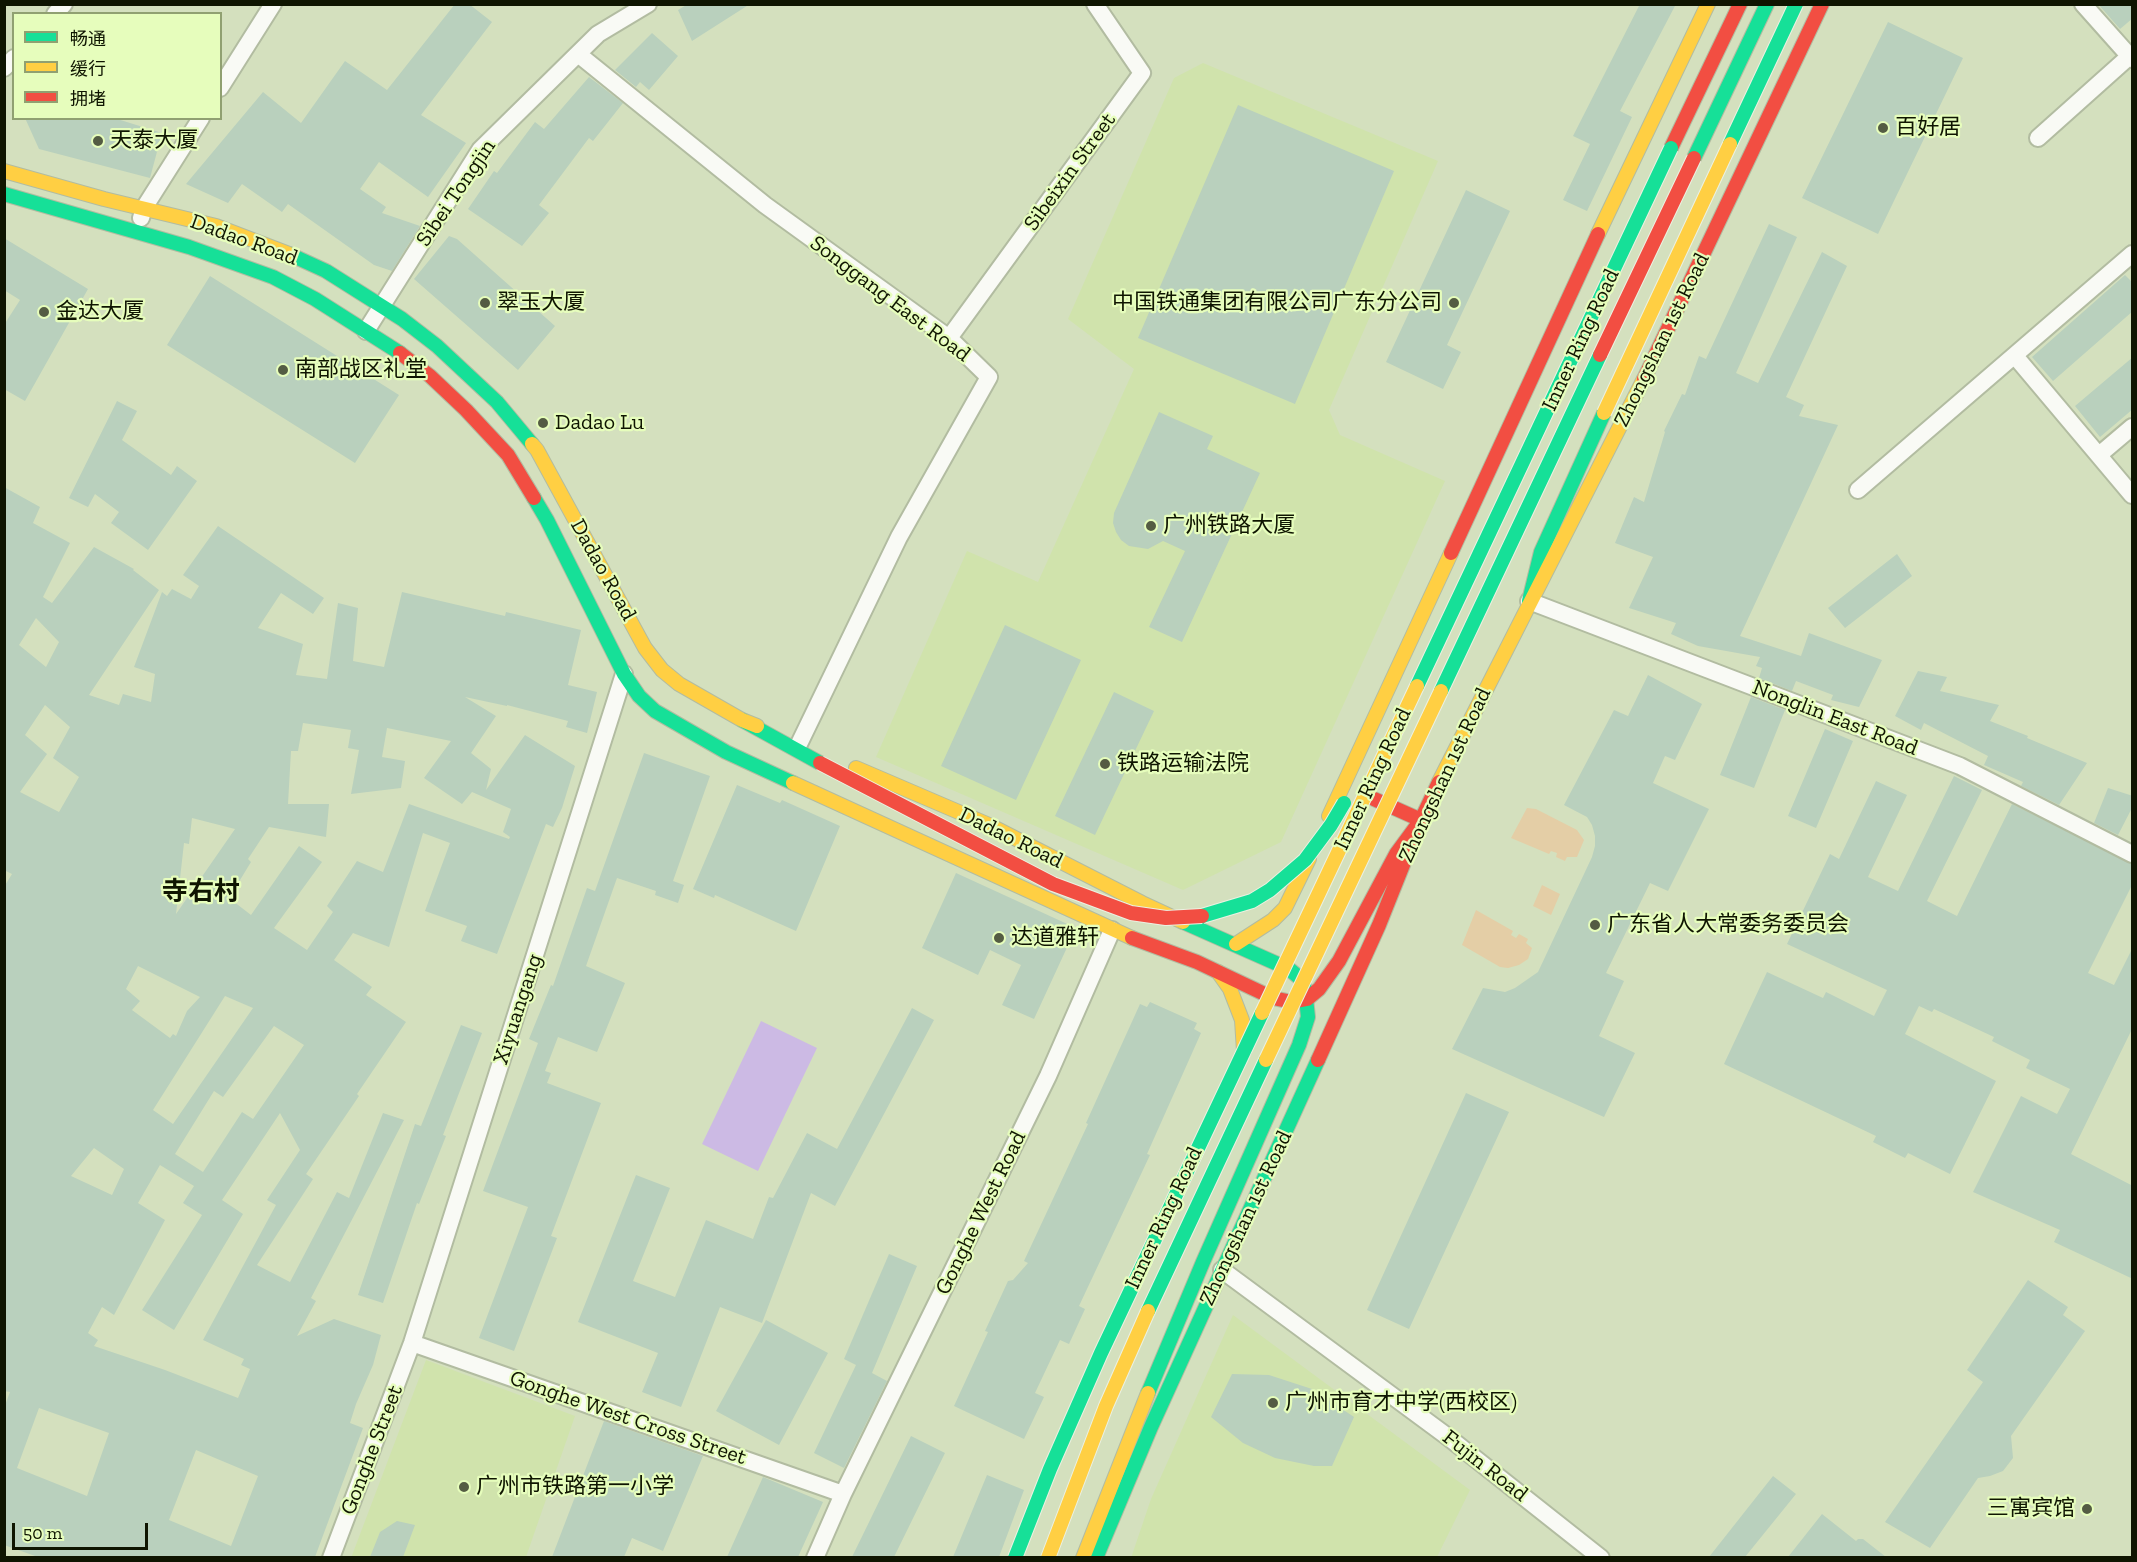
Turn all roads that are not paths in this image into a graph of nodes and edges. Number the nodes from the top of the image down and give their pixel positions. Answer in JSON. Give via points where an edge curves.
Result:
{"nodes":[{"id":1,"x":273,"y":4,"type":"edge"},
{"id":2,"x":648,"y":4,"type":"edge"},
{"id":3,"x":1095,"y":4,"type":"edge"},
{"id":4,"x":1708,"y":4,"type":"edge"},
{"id":5,"x":1740,"y":4,"type":"edge"},
{"id":6,"x":1747,"y":4,"type":"edge"},
{"id":7,"x":1767,"y":4,"type":"edge"},
{"id":8,"x":1796,"y":4,"type":"edge"},
{"id":9,"x":1822,"y":4,"type":"edge"},
{"id":10,"x":2083,"y":4,"type":"edge"},
{"id":11,"x":579,"y":54,"type":"junction"},
{"id":12,"x":2132,"y":56,"type":"edge"},
{"id":13,"x":222,"y":85,"type":"edge"},
{"id":14,"x":200,"y":120,"type":"edge"},
{"id":15,"x":2038,"y":138,"type":"dead end"},
{"id":16,"x":4,"y":171,"type":"edge"},
{"id":17,"x":4,"y":194,"type":"edge"},
{"id":18,"x":144,"y":208,"type":"junction"},
{"id":19,"x":136,"y":232,"type":"junction"},
{"id":20,"x":2133,"y":254,"type":"edge"},
{"id":21,"x":382,"y":305,"type":"junction"},
{"id":22,"x":366,"y":331,"type":"junction"},
{"id":23,"x":949,"y":338,"type":"junction"},
{"id":24,"x":2015,"y":356,"type":"junction"},
{"id":25,"x":2133,"y":427,"type":"edge"},
{"id":26,"x":2099,"y":455,"type":"junction"},
{"id":27,"x":1858,"y":490,"type":"dead end"},
{"id":28,"x":2133,"y":495,"type":"edge"},
{"id":29,"x":1529,"y":601,"type":"junction"},
{"id":30,"x":1450,"y":616,"type":"junction"},
{"id":31,"x":1410,"y":641,"type":"junction"},
{"id":32,"x":1441,"y":654,"type":"junction"},
{"id":33,"x":624,"y":674,"type":"junction"},
{"id":34,"x":742,"y":720,"type":"junction"},
{"id":35,"x":1404,"y":736,"type":"junction"},
{"id":36,"x":799,"y":744,"type":"junction"},
{"id":37,"x":1354,"y":760,"type":"junction"},
{"id":38,"x":1374,"y":799,"type":"junction"},
{"id":39,"x":1421,"y":820,"type":"junction"},
{"id":40,"x":2133,"y":854,"type":"edge"},
{"id":41,"x":1112,"y":930,"type":"junction"},
{"id":42,"x":1236,"y":944,"type":"junction"},
{"id":43,"x":1292,"y":971,"type":"junction"},
{"id":44,"x":1218,"y":972,"type":"junction"},
{"id":45,"x":1307,"y":999,"type":"junction"},
{"id":46,"x":1278,"y":1000,"type":"junction"},
{"id":47,"x":1268,"y":1022,"type":"junction"},
{"id":48,"x":1302,"y":1038,"type":"junction"},
{"id":49,"x":1240,"y":1081,"type":"junction"},
{"id":50,"x":1222,"y":1270,"type":"junction"},
{"id":51,"x":412,"y":1343,"type":"junction"},
{"id":52,"x":843,"y":1494,"type":"junction"},
{"id":53,"x":331,"y":1557,"type":"edge"},
{"id":54,"x":815,"y":1557,"type":"edge"},
{"id":55,"x":1015,"y":1557,"type":"edge"},
{"id":56,"x":1025,"y":1557,"type":"edge"},
{"id":57,"x":1048,"y":1557,"type":"edge"},
{"id":58,"x":1083,"y":1557,"type":"edge"},
{"id":59,"x":1096,"y":1557,"type":"edge"},
{"id":60,"x":1602,"y":1557,"type":"edge"}],
"edges":[{"from":1,"to":13,"type":"street"},
{"from":2,"to":11,"type":"street","name":"Sibei Tongjin","via":[[598,34]]},
{"from":3,"to":23,"type":"street","name":"Sibeixin Street","via":[[1142,73]]},
{"from":4,"to":31,"type":"main road"},
{"from":5,"to":30,"type":"main road","name":"Inner Ring Road","bridge":true},
{"from":6,"to":32,"type":"main road"},
{"from":7,"to":57,"type":"main road","name":"Inner Ring Road","bridge":true,"via":[[1169,1264],[1106,1406]]},
{"from":8,"to":29,"type":"main road","bridge":true,"via":[[1541,552]]},
{"from":9,"to":29,"type":"main road","name":"Zhongshan 1st Road","via":[[1654,357]]},
{"from":10,"to":12,"type":"street"},
{"from":11,"to":21,"type":"street","name":"Sibei Tongjin","via":[[480,150]]},
{"from":11,"to":23,"type":"street","name":"Songgang East Road","via":[[765,206]]},
{"from":12,"to":15,"type":"street"},
{"from":14,"to":18,"type":"street"},
{"from":16,"to":18,"type":"main road","name":"Dadao Road"},
{"from":17,"to":19,"type":"main road","name":"Dadao Road"},
{"from":18,"to":19,"type":"street"},
{"from":18,"to":21,"type":"main road","name":"Dadao Road","via":[[216,226],[266,244],[326,271]]},
{"from":19,"to":22,"type":"main road","name":"Dadao Road","via":[[273,278]]},
{"from":20,"to":24,"type":"street"},
{"from":21,"to":22,"type":"street","name":"Sibei Tongjin"},
{"from":21,"to":34,"type":"main road","name":"Dadao Road","via":[[437,346],[480,386],[537,450],[645,648],[662,670]]},
{"from":22,"to":33,"type":"main road","name":"Dadao Road","via":[[430,376],[508,455],[547,520]]},
{"from":23,"to":36,"type":"street","name":"Songgang East Road","via":[[989,377],[899,537]]},
{"from":24,"to":26,"type":"street"},
{"from":24,"to":27,"type":"street"},
{"from":25,"to":26,"type":"street"},
{"from":26,"to":28,"type":"street"},
{"from":29,"to":39,"type":"main road","name":"Zhongshan 1st Road"},
{"from":29,"to":40,"type":"street","name":"Nonglin East Road","via":[[1960,766]]},
{"from":30,"to":34,"type":"main road","bridge":true,"via":[[1342,807],[1305,860],[1252,901],[1201,916],[1148,916],[1095,902],[1053,884]]},
{"from":30,"to":55,"type":"main road","name":"Inner Ring Road","bridge":true,"via":[[1101,1353]]},
{"from":31,"to":32,"type":"main road"},
{"from":31,"to":37,"type":"main road"},
{"from":32,"to":35,"type":"main road"},
{"from":33,"to":41,"type":"main road","name":"Dadao Road","via":[[655,711],[726,752]]},
{"from":33,"to":51,"type":"street","name":"Xiyuangang"},
{"from":34,"to":36,"type":"main road","name":"Dadao Road"},
{"from":35,"to":37,"type":"main road"},
{"from":35,"to":38,"type":"main road"},
{"from":36,"to":42,"type":"main road","name":"Dadao Road","via":[[989,825],[1142,903]]},
{"from":37,"to":42,"type":"main road","via":[[1293,896],[1273,920]]},
{"from":38,"to":39,"type":"main road"},
{"from":38,"to":43,"type":"main road"},
{"from":39,"to":45,"type":"main road","via":[[1392,860],[1339,961]]},
{"from":39,"to":50,"type":"main road","name":"Zhongshan 1st Road","via":[[1379,926]]},
{"from":41,"to":44,"type":"main road","name":"Dadao Road"},
{"from":41,"to":52,"type":"street","name":"Gonghe West Road","via":[[1048,1076]]},
{"from":42,"to":43,"type":"main road","name":"Dadao Road"},
{"from":43,"to":45,"type":"main road","via":[[1301,979]]},
{"from":43,"to":46,"type":"main road"},
{"from":44,"to":46,"type":"main road","name":"Dadao Road"},
{"from":44,"to":49,"type":"main road","via":[[1230,989],[1242,1020]]},
{"from":45,"to":46,"type":"main road"},
{"from":45,"to":48,"type":"main road","via":[[1308,1017]]},
{"from":46,"to":47,"type":"main road"},
{"from":47,"to":48,"type":"main road"},
{"from":47,"to":49,"type":"main road"},
{"from":48,"to":58,"type":"main road","via":[[1162,1358]]},
{"from":49,"to":56,"type":"main road","via":[[1087,1403]]},
{"from":50,"to":59,"type":"main road","name":"Zhongshan 1st Road"},
{"from":50,"to":60,"type":"street","name":"Fujin Road"},
{"from":51,"to":52,"type":"street","name":"Gonghe West Cross Street"},
{"from":51,"to":53,"type":"street","name":"Gonghe Street"},
{"from":52,"to":54,"type":"street","name":"Gonghe West Road"}]}
